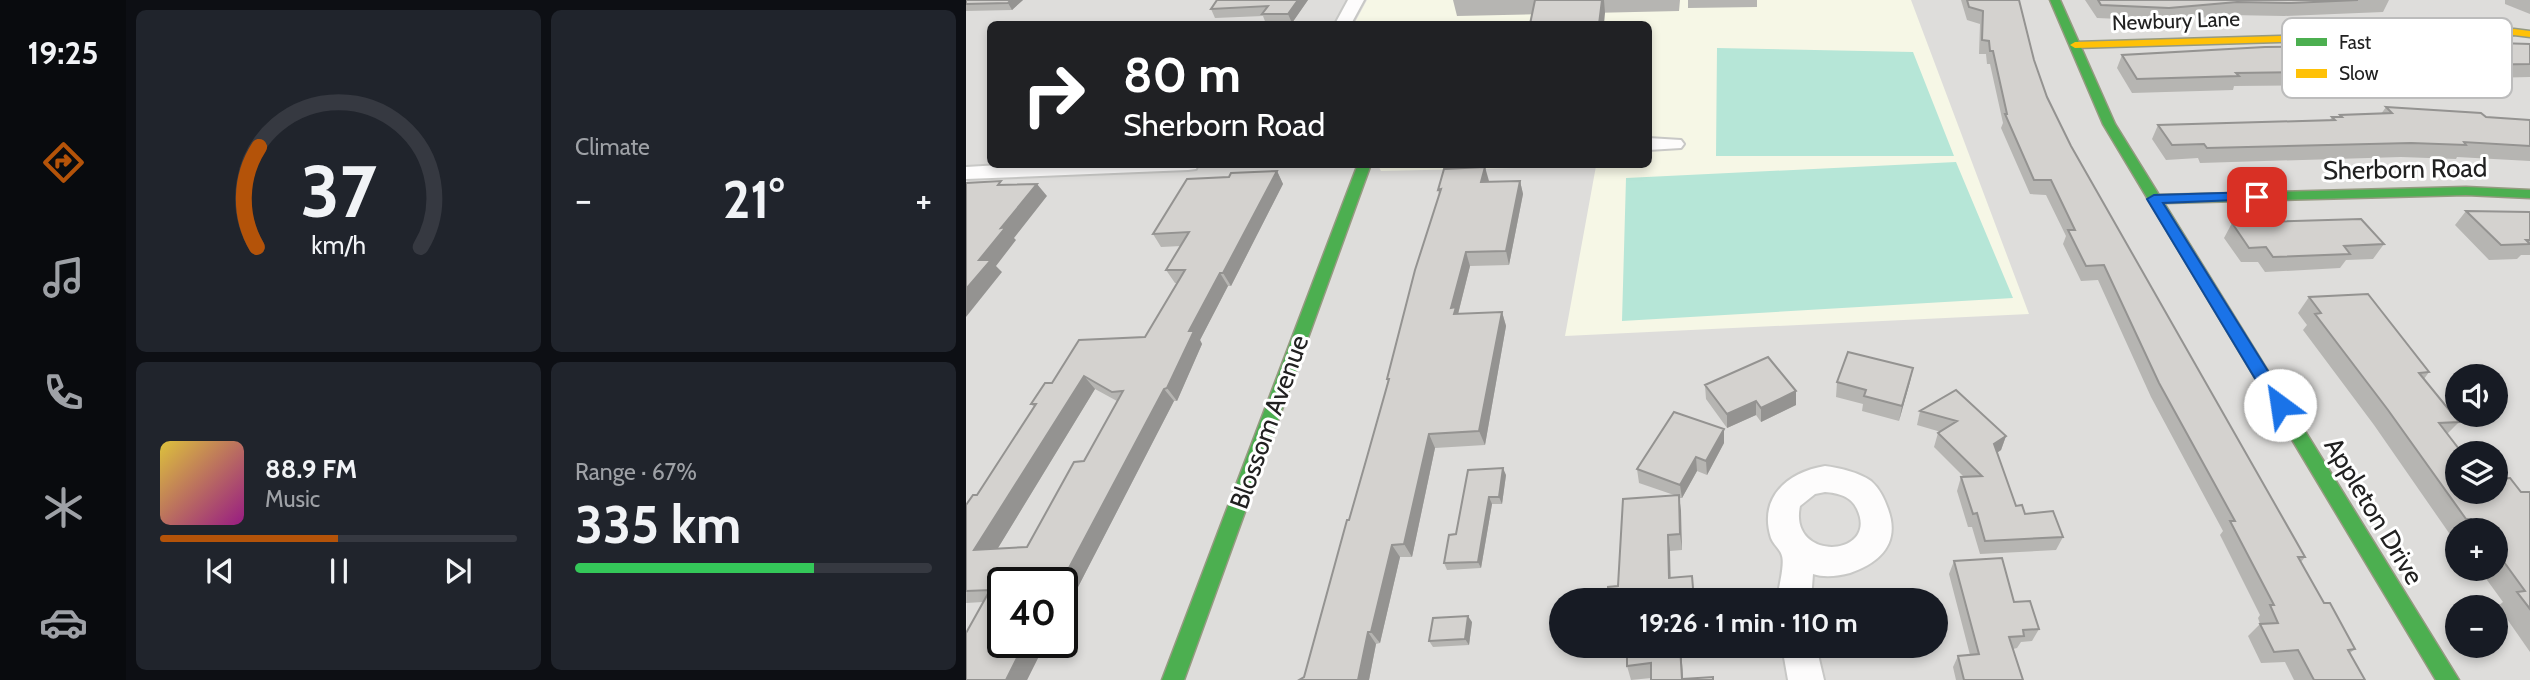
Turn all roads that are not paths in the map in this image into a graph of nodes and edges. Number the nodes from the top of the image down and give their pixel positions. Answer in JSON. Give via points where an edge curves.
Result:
{"nodes":[{"id":1,"x":1356,"y":0,"type":"edge"},
{"id":2,"x":2055,"y":0,"type":"edge"},
{"id":3,"x":1345,"y":21,"type":"edge"},
{"id":4,"x":2512,"y":32,"type":"edge"},
{"id":5,"x":2530,"y":34,"type":"edge"},
{"id":6,"x":2282,"y":39,"type":"edge"},
{"id":7,"x":2075,"y":45,"type":"junction"},
{"id":8,"x":1652,"y":144,"type":"edge"},
{"id":9,"x":1674,"y":144,"type":"dead end"},
{"id":10,"x":1089,"y":168,"type":"edge"},
{"id":11,"x":1364,"y":168,"type":"edge"},
{"id":12,"x":966,"y":173,"type":"edge"},
{"id":13,"x":2530,"y":194,"type":"edge"},
{"id":14,"x":2154,"y":199,"type":"junction"},
{"id":15,"x":1799,"y":551,"type":"dead end"},
{"id":16,"x":1795,"y":588,"type":"edge"},
{"id":17,"x":1801,"y":658,"type":"edge"},
{"id":18,"x":1173,"y":680,"type":"edge"},
{"id":19,"x":1806,"y":680,"type":"edge"},
{"id":20,"x":2448,"y":680,"type":"edge"}],
"edges":[{"from":1,"to":3,"type":"street"},
{"from":2,"to":7,"type":"street","name":"Appleton Drive"},
{"from":4,"to":5,"type":"street","name":"Newbury Lane"},
{"from":6,"to":7,"type":"street","name":"Newbury Lane"},
{"from":7,"to":14,"type":"street","name":"Appleton Drive","via":[[2109,124]]},
{"from":8,"to":9,"type":"street"},
{"from":10,"to":12,"type":"street"},
{"from":11,"to":18,"type":"street","name":"Blossom Avenue"},
{"from":13,"to":14,"type":"street","name":"Sherborn Road","via":[[2466,191]]},
{"from":14,"to":20,"type":"street","name":"Appleton Drive"},
{"from":15,"to":16,"type":"street"},
{"from":17,"to":19,"type":"street"}]}
